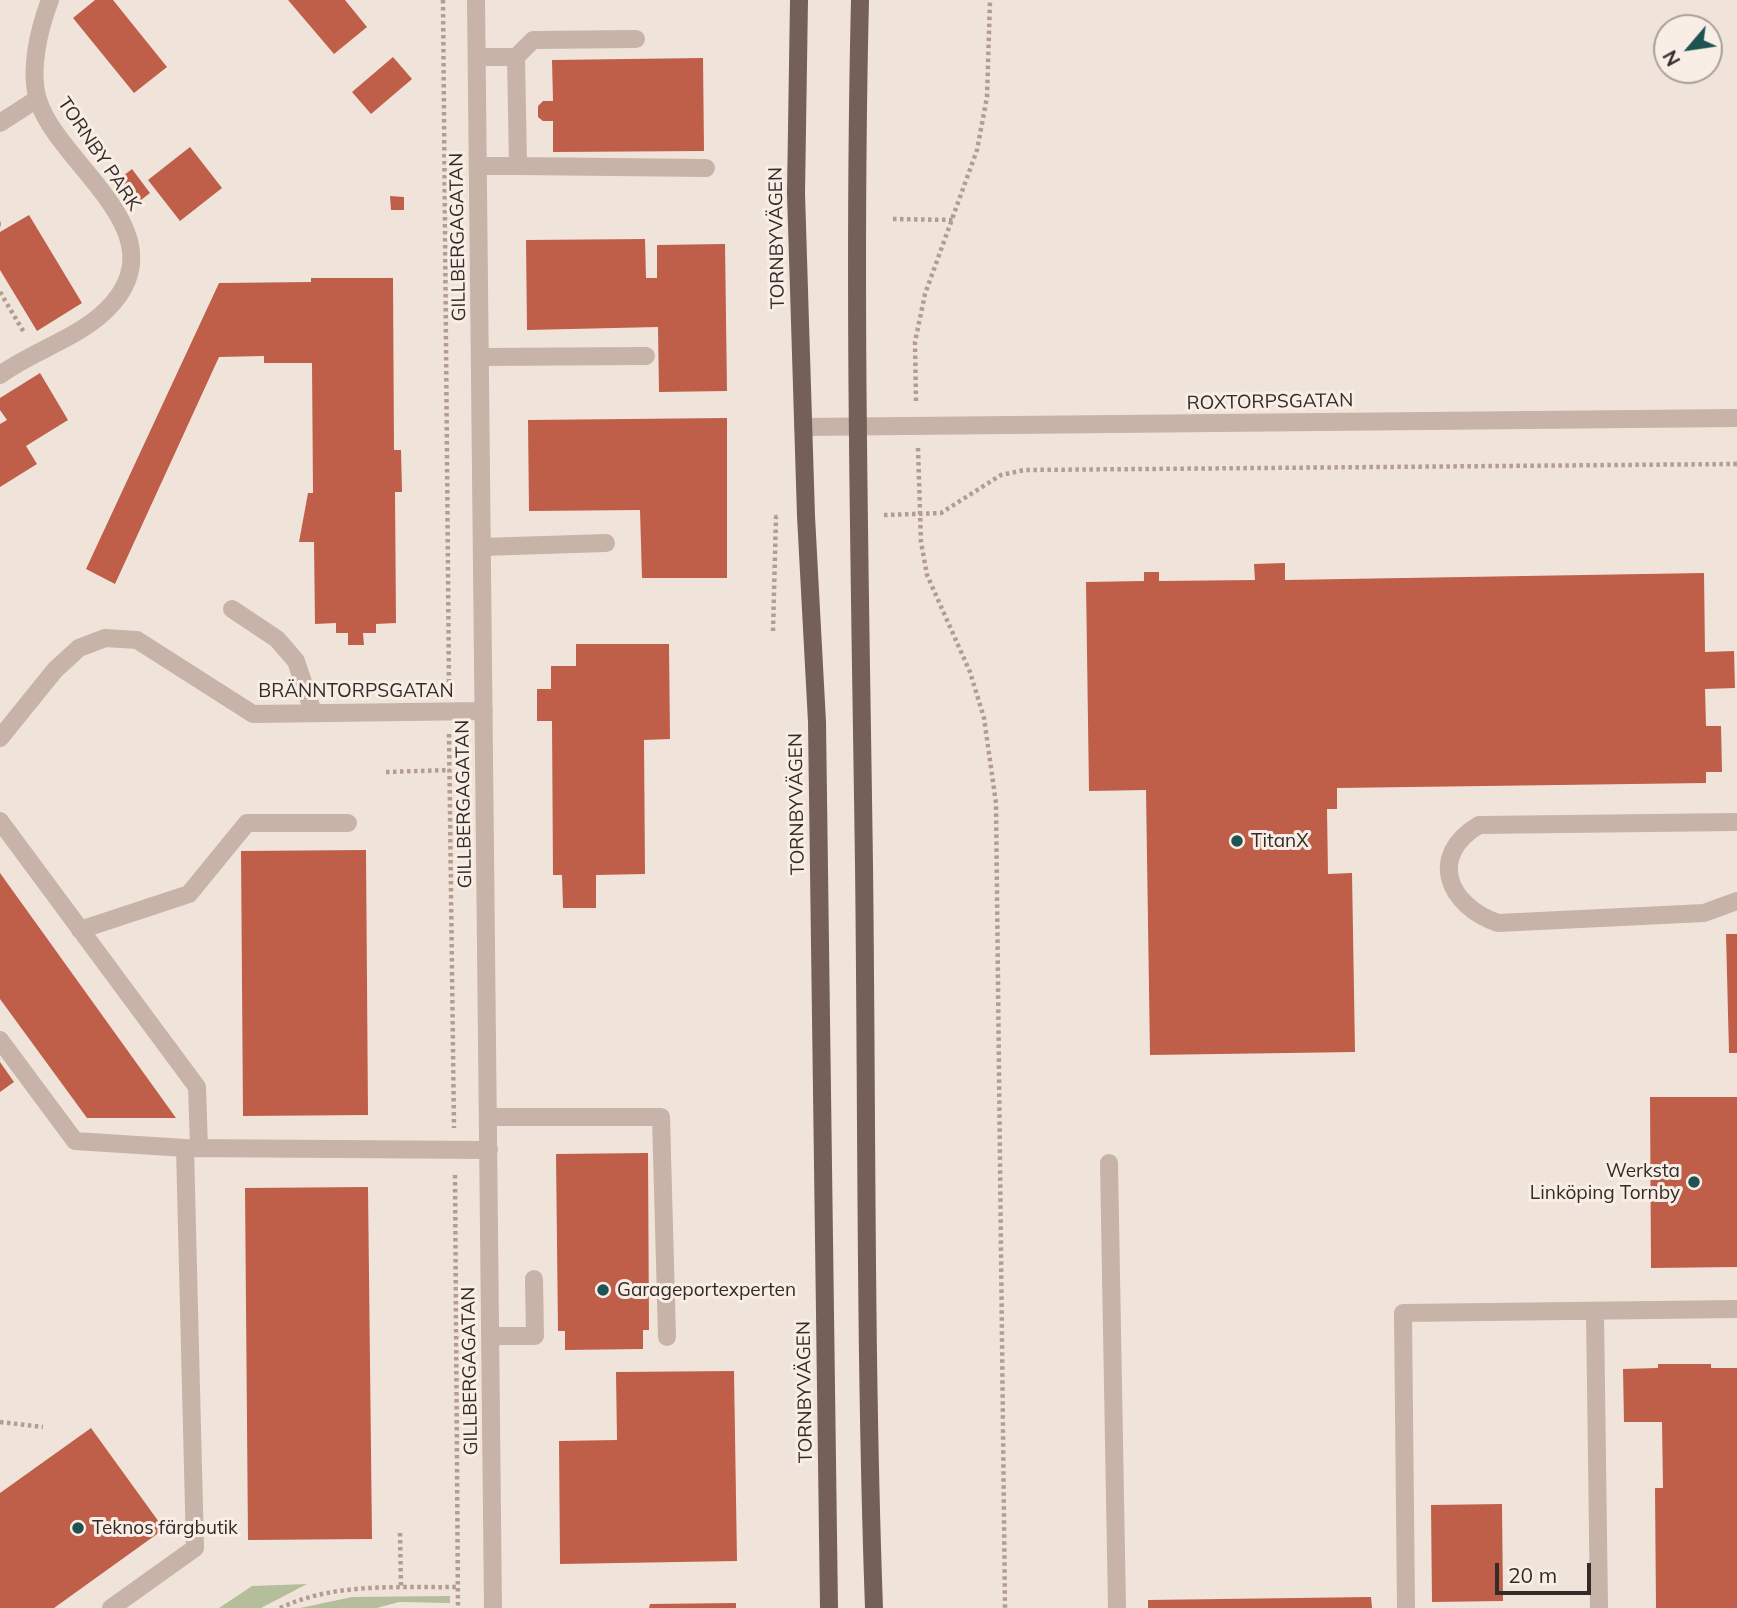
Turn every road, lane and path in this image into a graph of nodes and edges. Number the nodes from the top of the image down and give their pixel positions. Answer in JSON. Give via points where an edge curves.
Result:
{"nodes":[{"id":1,"x":50,"y":0,"type":"edge"},
{"id":2,"x":443,"y":0,"type":"edge"},
{"id":3,"x":476,"y":0,"type":"edge"},
{"id":4,"x":799,"y":0,"type":"edge"},
{"id":5,"x":860,"y":0,"type":"edge"},
{"id":6,"x":990,"y":0,"type":"edge"},
{"id":7,"x":636,"y":39,"type":"dead end"},
{"id":8,"x":477,"y":57,"type":"junction"},
{"id":9,"x":516,"y":57,"type":"junction"},
{"id":10,"x":37,"y":99,"type":"junction"},
{"id":11,"x":0,"y":123,"type":"edge"},
{"id":12,"x":478,"y":166,"type":"junction"},
{"id":13,"x":518,"y":166,"type":"junction"},
{"id":14,"x":706,"y":168,"type":"dead end"},
{"id":15,"x":893,"y":219,"type":"dead end"},
{"id":16,"x":954,"y":220,"type":"junction"},
{"id":17,"x":0,"y":292,"type":"edge"},
{"id":18,"x":37,"y":353,"type":"junction"},
{"id":19,"x":646,"y":356,"type":"dead end"},
{"id":20,"x":480,"y":357,"type":"junction"},
{"id":21,"x":0,"y":375,"type":"edge"},
{"id":22,"x":1737,"y":418,"type":"edge"},
{"id":23,"x":917,"y":426,"type":"junction"},
{"id":24,"x":803,"y":427,"type":"junction"},
{"id":25,"x":859,"y":427,"type":"junction"},
{"id":26,"x":1737,"y":464,"type":"edge"},
{"id":27,"x":919,"y":515,"type":"junction"},
{"id":28,"x":606,"y":543,"type":"dead end"},
{"id":29,"x":482,"y":547,"type":"junction"},
{"id":30,"x":232,"y":609,"type":"dead end"},
{"id":31,"x":449,"y":711,"type":"junction"},
{"id":32,"x":484,"y":711,"type":"junction"},
{"id":33,"x":313,"y":712,"type":"junction"},
{"id":34,"x":0,"y":738,"type":"edge"},
{"id":35,"x":450,"y":770,"type":"junction"},
{"id":36,"x":386,"y":772,"type":"dead end"},
{"id":37,"x":0,"y":821,"type":"edge"},
{"id":38,"x":1737,"y":822,"type":"edge"},
{"id":39,"x":348,"y":823,"type":"dead end"},
{"id":40,"x":1737,"y":901,"type":"edge"},
{"id":41,"x":80,"y":930,"type":"junction"},
{"id":42,"x":0,"y":1041,"type":"edge"},
{"id":43,"x":488,"y":1117,"type":"junction"},
{"id":44,"x":192,"y":1148,"type":"junction"},
{"id":45,"x":455,"y":1150,"type":"junction"},
{"id":46,"x":489,"y":1150,"type":"junction"},
{"id":47,"x":1109,"y":1163,"type":"dead end"},
{"id":48,"x":534,"y":1279,"type":"dead end"},
{"id":49,"x":1737,"y":1310,"type":"edge"},
{"id":50,"x":1595,"y":1311,"type":"junction"},
{"id":51,"x":490,"y":1336,"type":"junction"},
{"id":52,"x":667,"y":1337,"type":"dead end"},
{"id":53,"x":0,"y":1422,"type":"edge"},
{"id":54,"x":43,"y":1427,"type":"dead end"},
{"id":55,"x":400,"y":1534,"type":"dead end"},
{"id":56,"x":458,"y":1587,"type":"junction"},
{"id":57,"x":401,"y":1588,"type":"junction"},
{"id":58,"x":111,"y":1608,"type":"edge"},
{"id":59,"x":280,"y":1608,"type":"edge"},
{"id":60,"x":458,"y":1608,"type":"edge"},
{"id":61,"x":493,"y":1608,"type":"edge"},
{"id":62,"x":828,"y":1608,"type":"edge"},
{"id":63,"x":874,"y":1608,"type":"edge"},
{"id":64,"x":1005,"y":1608,"type":"edge"},
{"id":65,"x":1117,"y":1608,"type":"edge"},
{"id":66,"x":1406,"y":1608,"type":"edge"},
{"id":67,"x":1599,"y":1608,"type":"edge"}],
"edges":[{"from":1,"to":10,"type":"street","name":"TORNBY PARK","via":[[36,54]]},
{"from":2,"to":31,"type":"path"},
{"from":3,"to":8,"type":"street","name":"GILLBERGAGATAN"},
{"from":4,"to":24,"type":"main road","name":"TORNBYVÄGEN","via":[[796,193]]},
{"from":5,"to":25,"type":"main road"},
{"from":6,"to":16,"type":"path","via":[[987,97],[977,150]]},
{"from":7,"to":9,"type":"street","via":[[533,40]]},
{"from":8,"to":9,"type":"street"},
{"from":8,"to":12,"type":"street","name":"GILLBERGAGATAN"},
{"from":9,"to":13,"type":"street"},
{"from":10,"to":11,"type":"street","name":"TORNBY PARK"},
{"from":10,"to":18,"type":"street","name":"TORNBY PARK","via":[[115,211],[128,235],[131,268],[104,313]]},
{"from":12,"to":13,"type":"street"},
{"from":12,"to":20,"type":"street","name":"GILLBERGAGATAN"},
{"from":13,"to":14,"type":"street"},
{"from":15,"to":16,"type":"path"},
{"from":16,"to":23,"type":"path","via":[[918,323]]},
{"from":17,"to":18,"type":"path"},
{"from":18,"to":21,"type":"street","name":"TORNBY PARK"},
{"from":19,"to":20,"type":"street"},
{"from":20,"to":29,"type":"street","name":"GILLBERGAGATAN"},
{"from":22,"to":23,"type":"street","name":"ROXTORPSGATAN"},
{"from":23,"to":25,"type":"street","name":"ROXTORPSGATAN"},
{"from":23,"to":27,"type":"path"},
{"from":24,"to":25,"type":"street","name":"ROXTORPSGATAN"},
{"from":24,"to":62,"type":"main road","name":"TORNBYVÄGEN","via":[[817,722]]},
{"from":25,"to":63,"type":"main road","via":[[868,1420]]},
{"from":26,"to":27,"type":"path","via":[[1024,470],[1001,475],[941,513]]},
{"from":27,"to":64,"type":"path","via":[[927,575],[970,672],[984,719],[996,803]]},
{"from":28,"to":29,"type":"street"},
{"from":29,"to":32,"type":"street","name":"GILLBERGAGATAN"},
{"from":30,"to":33,"type":"street","via":[[276,639],[296,661]]},
{"from":31,"to":32,"type":"street","name":"BRÄNNTORPSGATAN"},
{"from":31,"to":33,"type":"street","name":"BRÄNNTORPSGATAN"},
{"from":31,"to":35,"type":"path"},
{"from":32,"to":43,"type":"street","name":"GILLBERGAGATAN"},
{"from":33,"to":34,"type":"street","name":"BRÄNNTORPSGATAN","via":[[253,714],[137,639],[105,638],[79,648],[55,670]]},
{"from":35,"to":36,"type":"path"},
{"from":35,"to":45,"type":"path"},
{"from":37,"to":41,"type":"street"},
{"from":38,"to":40,"type":"street","via":[[1479,825],[1463,834],[1452,850],[1448,869],[1452,887],[1462,901],[1481,917],[1498,923],[1704,913]]},
{"from":39,"to":41,"type":"street","via":[[247,823],[189,894]]},
{"from":41,"to":44,"type":"street","via":[[197,1087]]},
{"from":42,"to":44,"type":"street","via":[[75,1141]]},
{"from":43,"to":46,"type":"street","name":"GILLBERGAGATAN"},
{"from":43,"to":52,"type":"street","via":[[661,1117]]},
{"from":44,"to":45,"type":"street"},
{"from":44,"to":58,"type":"street","via":[[195,1548]]},
{"from":45,"to":46,"type":"street"},
{"from":45,"to":56,"type":"path"},
{"from":46,"to":51,"type":"street","name":"GILLBERGAGATAN"},
{"from":47,"to":65,"type":"street"},
{"from":48,"to":51,"type":"street","via":[[535,1336]]},
{"from":49,"to":50,"type":"street"},
{"from":50,"to":66,"type":"street","via":[[1402,1313]]},
{"from":50,"to":67,"type":"street"},
{"from":51,"to":61,"type":"street","name":"GILLBERGAGATAN"},
{"from":53,"to":54,"type":"path"},
{"from":55,"to":57,"type":"path"},
{"from":56,"to":57,"type":"path"},
{"from":56,"to":60,"type":"path"},
{"from":57,"to":59,"type":"path","via":[[336,1590]]}]}
